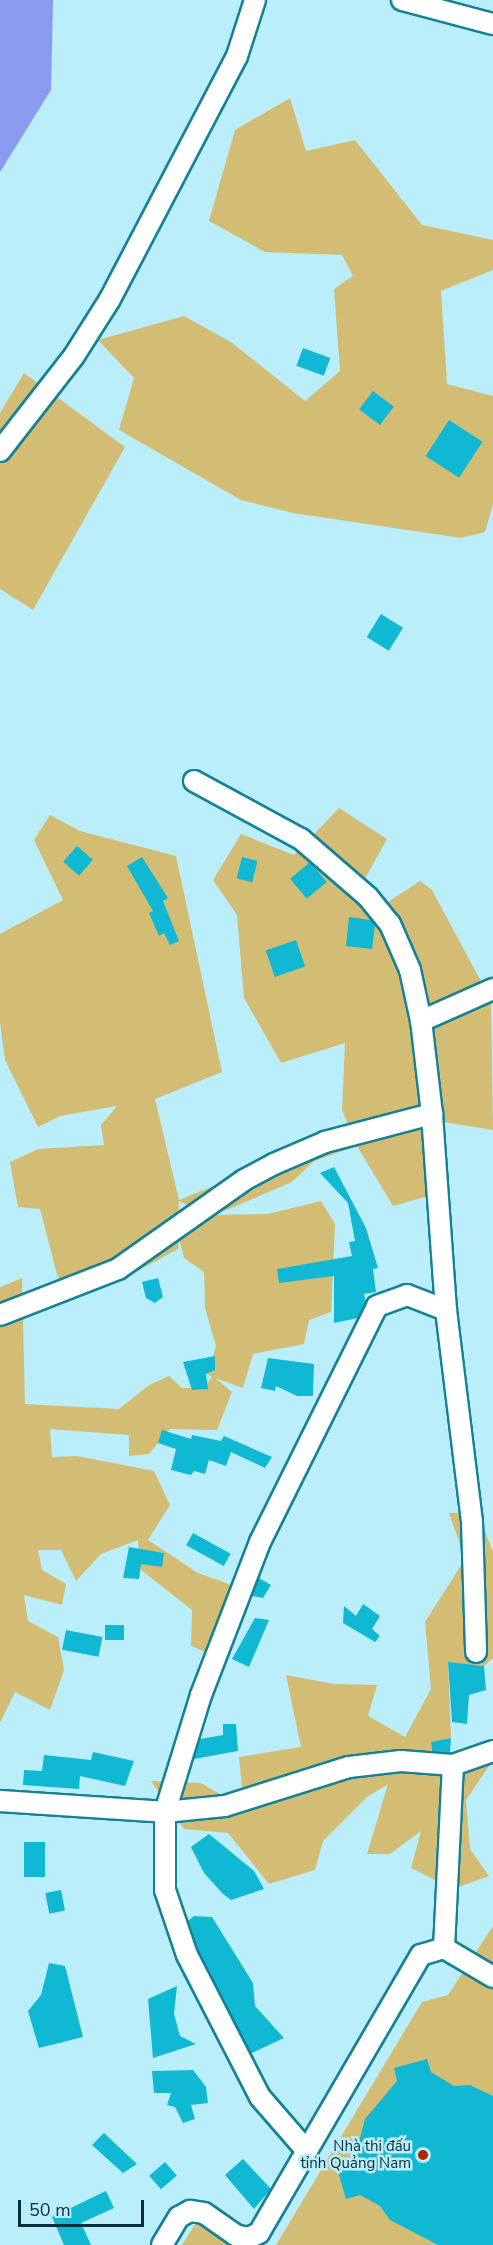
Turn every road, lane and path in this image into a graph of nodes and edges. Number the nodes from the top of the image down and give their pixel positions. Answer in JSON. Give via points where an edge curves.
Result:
{"nodes":[{"id":1,"x":255,"y":0,"type":"edge"},
{"id":2,"x":402,"y":0,"type":"edge"},
{"id":3,"x":493,"y":24,"type":"edge"},
{"id":4,"x":0,"y":451,"type":"edge"},
{"id":5,"x":194,"y":781,"type":"dead end"},
{"id":6,"x":493,"y":989,"type":"edge"},
{"id":7,"x":421,"y":1021,"type":"junction"},
{"id":8,"x":432,"y":1114,"type":"junction"},
{"id":9,"x":446,"y":1310,"type":"junction"},
{"id":10,"x":0,"y":1315,"type":"edge"},
{"id":11,"x":476,"y":1652,"type":"dead end"},
{"id":12,"x":493,"y":1751,"type":"edge"},
{"id":13,"x":453,"y":1765,"type":"junction"},
{"id":14,"x":0,"y":1801,"type":"edge"},
{"id":15,"x":165,"y":1812,"type":"junction"},
{"id":16,"x":444,"y":1948,"type":"junction"},
{"id":17,"x":493,"y":1977,"type":"edge"},
{"id":18,"x":306,"y":2150,"type":"junction"},
{"id":19,"x":162,"y":2245,"type":"edge"}],
"edges":[{"from":1,"to":4,"type":"street","via":[[237,56],[110,299],[74,356]]},
{"from":2,"to":3,"type":"street"},
{"from":5,"to":7,"type":"street","via":[[301,839],[368,897],[390,924],[410,970]]},
{"from":6,"to":7,"type":"street"},
{"from":7,"to":8,"type":"street"},
{"from":8,"to":9,"type":"street"},
{"from":8,"to":10,"type":"street","via":[[325,1142],[274,1164],[244,1180],[118,1269]]},
{"from":9,"to":11,"type":"street","via":[[472,1522]]},
{"from":9,"to":15,"type":"street","via":[[407,1295],[377,1306],[260,1542],[201,1695]]},
{"from":12,"to":13,"type":"street"},
{"from":13,"to":15,"type":"street","via":[[400,1761],[349,1767],[225,1806]]},
{"from":13,"to":16,"type":"street"},
{"from":14,"to":15,"type":"street"},
{"from":15,"to":18,"type":"street","via":[[165,1890],[187,1955],[260,2097]]},
{"from":16,"to":17,"type":"street"},
{"from":16,"to":18,"type":"street","via":[[421,1955]]},
{"from":18,"to":19,"type":"street","via":[[259,2233],[248,2238],[235,2235],[204,2213],[189,2211],[180,2217]]}]}
